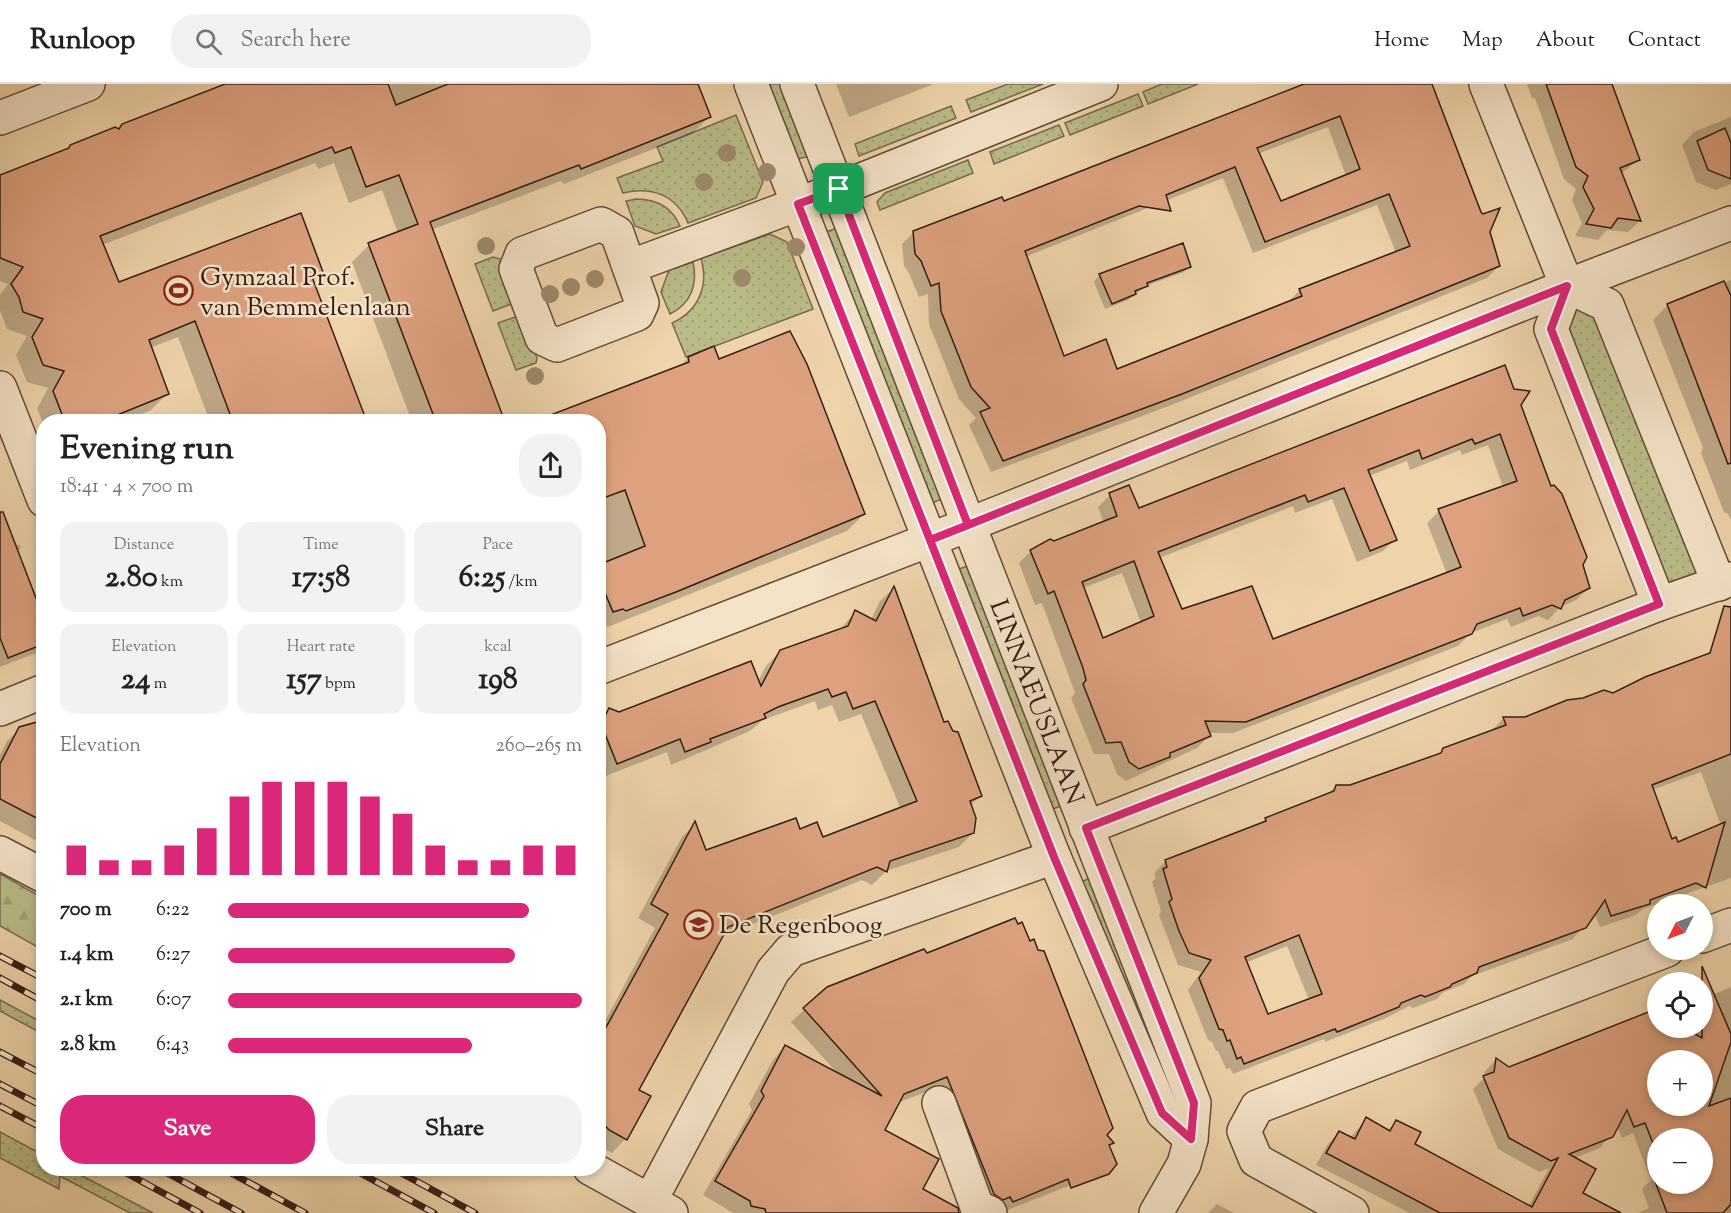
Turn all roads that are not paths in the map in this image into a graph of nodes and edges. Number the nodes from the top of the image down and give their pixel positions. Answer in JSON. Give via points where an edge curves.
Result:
{"nodes":[{"id":1,"x":88,"y":84,"type":"edge"},
{"id":2,"x":751,"y":84,"type":"edge"},
{"id":3,"x":797,"y":84,"type":"edge"},
{"id":4,"x":1101,"y":84,"type":"edge"},
{"id":5,"x":1486,"y":84,"type":"edge"},
{"id":6,"x":0,"y":118,"type":"edge"},
{"id":7,"x":839,"y":189,"type":"junction"},
{"id":8,"x":798,"y":204,"type":"junction"},
{"id":9,"x":1731,"y":224,"type":"edge"},
{"id":10,"x":630,"y":267,"type":"dead end"},
{"id":11,"x":1567,"y":286,"type":"junction"},
{"id":12,"x":0,"y":388,"type":"edge"},
{"id":13,"x":36,"y":480,"type":"edge"},
{"id":14,"x":968,"y":525,"type":"junction"},
{"id":15,"x":930,"y":540,"type":"junction"},
{"id":16,"x":1725,"y":581,"type":"edge"},
{"id":17,"x":1659,"y":604,"type":"junction"},
{"id":18,"x":606,"y":665,"type":"edge"},
{"id":19,"x":36,"y":695,"type":"edge"},
{"id":20,"x":0,"y":709,"type":"edge"},
{"id":21,"x":1086,"y":828,"type":"junction"},
{"id":22,"x":0,"y":853,"type":"edge"},
{"id":23,"x":1054,"y":857,"type":"junction"},
{"id":24,"x":36,"y":872,"type":"edge"},
{"id":25,"x":1731,"y":925,"type":"edge"},
{"id":26,"x":1713,"y":932,"type":"edge"},
{"id":27,"x":1647,"y":958,"type":"edge"},
{"id":28,"x":939,"y":1103,"type":"dead end"},
{"id":29,"x":1191,"y":1139,"type":"junction"},
{"id":30,"x":604,"y":1176,"type":"edge"},
{"id":31,"x":660,"y":1207,"type":"edge"},
{"id":32,"x":990,"y":1213,"type":"edge"},
{"id":33,"x":1156,"y":1213,"type":"edge"},
{"id":34,"x":1352,"y":1213,"type":"edge"}],
"edges":[{"from":1,"to":6,"type":"street"},
{"from":2,"to":8,"type":"street","name":"LINNAEUSLAAN"},
{"from":3,"to":7,"type":"street","name":"LINNAEUSLAAN"},
{"from":4,"to":7,"type":"street"},
{"from":5,"to":11,"type":"street"},
{"from":7,"to":8,"type":"street"},
{"from":7,"to":14,"type":"street","name":"LINNAEUSLAAN"},
{"from":8,"to":10,"type":"street"},
{"from":8,"to":15,"type":"street","name":"LINNAEUSLAAN"},
{"from":9,"to":11,"type":"street"},
{"from":11,"to":14,"type":"street"},
{"from":11,"to":16,"type":"street","via":[[1607,305]]},
{"from":11,"to":17,"type":"street","via":[[1551,329]]},
{"from":12,"to":13,"type":"street"},
{"from":14,"to":15,"type":"street"},
{"from":14,"to":21,"type":"street","name":"LINNAEUSLAAN"},
{"from":15,"to":18,"type":"street"},
{"from":15,"to":23,"type":"street","name":"LINNAEUSLAAN"},
{"from":16,"to":17,"type":"street"},
{"from":17,"to":21,"type":"street"},
{"from":19,"to":20,"type":"street"},
{"from":21,"to":29,"type":"street","name":"LINNAEUSLAAN","via":[[1194,1103]]},
{"from":22,"to":24,"type":"street"},
{"from":23,"to":29,"type":"street","name":"LINNAEUSLAAN","via":[[1162,1113]]},
{"from":23,"to":31,"type":"street","via":[[791,950],[773,971]]},
{"from":25,"to":26,"type":"street"},
{"from":27,"to":34,"type":"street","via":[[1257,1107],[1244,1131],[1256,1160]]},
{"from":28,"to":32,"type":"street","via":[[977,1207]]},
{"from":29,"to":33,"type":"street","via":[[1184,1164]]},
{"from":30,"to":31,"type":"street"}]}
